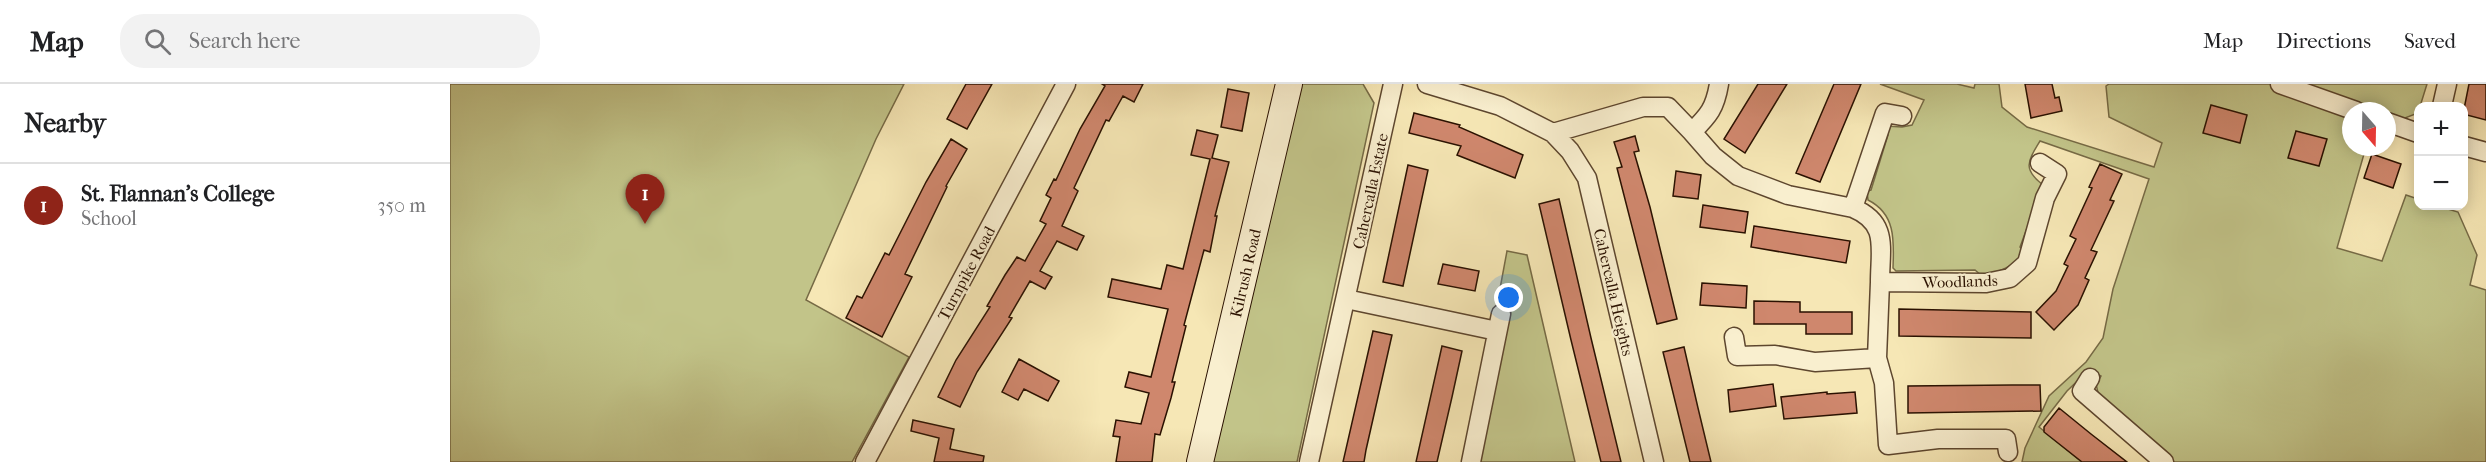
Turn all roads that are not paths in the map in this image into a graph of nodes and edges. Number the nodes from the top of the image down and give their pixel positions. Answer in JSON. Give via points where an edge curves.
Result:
{"nodes":[{"id":1,"x":1066,"y":84,"type":"edge"},
{"id":2,"x":1289,"y":84,"type":"edge"},
{"id":3,"x":1393,"y":84,"type":"edge"},
{"id":4,"x":1427,"y":84,"type":"edge"},
{"id":5,"x":1719,"y":84,"type":"edge"},
{"id":6,"x":2280,"y":84,"type":"edge"},
{"id":7,"x":2447,"y":84,"type":"edge"},
{"id":8,"x":2443,"y":102,"type":"edge"},
{"id":9,"x":2342,"y":106,"type":"edge"},
{"id":10,"x":1902,"y":116,"type":"dead end"},
{"id":11,"x":2396,"y":125,"type":"edge"},
{"id":12,"x":1552,"y":132,"type":"junction"},
{"id":13,"x":1692,"y":132,"type":"junction"},
{"id":14,"x":2414,"y":132,"type":"edge"},
{"id":15,"x":2468,"y":147,"type":"edge"},
{"id":16,"x":2486,"y":152,"type":"edge"},
{"id":17,"x":2040,"y":163,"type":"dead end"},
{"id":18,"x":1852,"y":208,"type":"junction"},
{"id":19,"x":1880,"y":282,"type":"junction"},
{"id":20,"x":1346,"y":299,"type":"junction"},
{"id":21,"x":1734,"y":337,"type":"dead end"},
{"id":22,"x":1877,"y":358,"type":"junction"},
{"id":23,"x":2090,"y":378,"type":"dead end"},
{"id":24,"x":2008,"y":452,"type":"dead end"},
{"id":25,"x":1889,"y":453,"type":"edge"},
{"id":26,"x":865,"y":462,"type":"edge"},
{"id":27,"x":1200,"y":462,"type":"edge"},
{"id":28,"x":1309,"y":462,"type":"edge"},
{"id":29,"x":1471,"y":462,"type":"edge"},
{"id":30,"x":1654,"y":462,"type":"edge"},
{"id":31,"x":2164,"y":462,"type":"edge"}],
"edges":[{"from":1,"to":26,"type":"street","name":"Turnpike Road"},
{"from":2,"to":27,"type":"main road","name":"Kilrush Road"},
{"from":3,"to":20,"type":"street","name":"Cahercalla Estate"},
{"from":4,"to":12,"type":"street","via":[[1500,106]]},
{"from":5,"to":13,"type":"street","via":[[1715,105]]},
{"from":6,"to":9,"type":"street"},
{"from":7,"to":8,"type":"street"},
{"from":10,"to":18,"type":"street","via":[[1885,113]]},
{"from":11,"to":14,"type":"street"},
{"from":12,"to":13,"type":"street","via":[[1643,108],[1668,107]]},
{"from":12,"to":30,"type":"street","name":"Cahercalla Heights","via":[[1570,150],[1587,178]]},
{"from":13,"to":18,"type":"street","via":[[1738,176],[1788,195]]},
{"from":15,"to":16,"type":"street"},
{"from":17,"to":19,"type":"street","name":"Woodlands","via":[[2057,174],[2045,198],[2027,263],[2010,278],[1986,283]]},
{"from":18,"to":19,"type":"street","via":[[1868,215],[1880,231]]},
{"from":19,"to":22,"type":"street"},
{"from":20,"to":28,"type":"street","name":"Cahercalla Estate"},
{"from":20,"to":29,"type":"street","via":[[1499,322]]},
{"from":21,"to":22,"type":"street","via":[[1737,356],[1775,355],[1815,362]]},
{"from":22,"to":25,"type":"street","via":[[1884,383]]},
{"from":23,"to":31,"type":"street","via":[[2082,391]]},
{"from":24,"to":25,"type":"street","via":[[2006,439],[1938,439]]}]}
